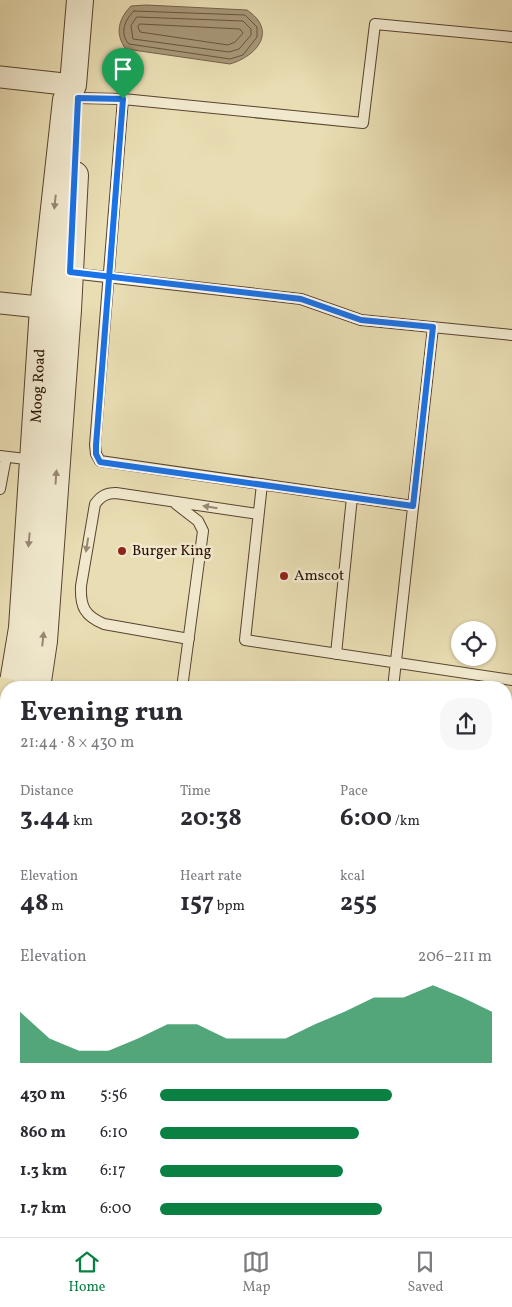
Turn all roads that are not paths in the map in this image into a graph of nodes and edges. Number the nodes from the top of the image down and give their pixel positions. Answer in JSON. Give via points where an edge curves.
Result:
{"nodes":[{"id":1,"x":80,"y":0,"type":"edge"},
{"id":2,"x":512,"y":37,"type":"edge"},
{"id":3,"x":0,"y":77,"type":"edge"},
{"id":4,"x":75,"y":92,"type":"junction"},
{"id":5,"x":123,"y":99,"type":"junction"},
{"id":6,"x":59,"y":271,"type":"junction"},
{"id":7,"x":109,"y":276,"type":"junction"},
{"id":8,"x":0,"y":303,"type":"edge"},
{"id":9,"x":56,"y":309,"type":"junction"},
{"id":10,"x":433,"y":327,"type":"junction"},
{"id":11,"x":512,"y":335,"type":"edge"},
{"id":12,"x":3,"y":456,"type":"edge"},
{"id":13,"x":35,"y":460,"type":"junction"},
{"id":14,"x":262,"y":484,"type":"junction"},
{"id":15,"x":0,"y":489,"type":"edge"},
{"id":16,"x":352,"y":497,"type":"junction"},
{"id":17,"x":169,"y":501,"type":"junction"},
{"id":18,"x":413,"y":506,"type":"junction"},
{"id":19,"x":258,"y":514,"type":"junction"},
{"id":20,"x":189,"y":639,"type":"junction"},
{"id":21,"x":336,"y":654,"type":"junction"},
{"id":22,"x":395,"y":663,"type":"junction"},
{"id":23,"x":512,"y":680,"type":"edge"},
{"id":24,"x":13,"y":681,"type":"edge"},
{"id":25,"x":38,"y":681,"type":"edge"},
{"id":26,"x":183,"y":681,"type":"edge"},
{"id":27,"x":394,"y":681,"type":"edge"}],
"edges":[{"from":1,"to":4,"type":"street","name":"Moog Road"},
{"from":2,"to":5,"type":"lane","via":[[375,24],[363,123]]},
{"from":3,"to":4,"type":"street"},
{"from":4,"to":5,"type":"lane"},
{"from":4,"to":6,"type":"street","name":"Moog Road"},
{"from":5,"to":7,"type":"lane"},
{"from":6,"to":7,"type":"lane"},
{"from":6,"to":9,"type":"street","name":"Moog Road"},
{"from":7,"to":10,"type":"lane","via":[[301,299],[361,320]]},
{"from":7,"to":14,"type":"lane","via":[[96,445],[100,462]]},
{"from":8,"to":9,"type":"street"},
{"from":9,"to":13,"type":"street","name":"Moog Road"},
{"from":25,"to":9,"type":"street","name":"Moog Road","one_way":true,"via":[[44,641]]},
{"from":10,"to":11,"type":"lane"},
{"from":10,"to":18,"type":"lane"},
{"from":12,"to":13,"type":"lane"},
{"from":12,"to":15,"type":"lane"},
{"from":13,"to":24,"type":"street","name":"Moog Road","one_way":true,"via":[[22,628]]},
{"from":14,"to":16,"type":"lane"},
{"from":14,"to":19,"type":"lane"},
{"from":16,"to":18,"type":"lane"},
{"from":16,"to":21,"type":"lane"},
{"from":19,"to":17,"type":"lane","one_way":true},
{"from":17,"to":20,"type":"lane","via":[[198,520],[203,531]]},
{"from":17,"to":20,"type":"lane","one_way":true,"via":[[116,492],[100,498],[92,514],[80,599],[83,610],[104,624]]},
{"from":18,"to":22,"type":"lane"},
{"from":19,"to":21,"type":"lane","via":[[245,640]]},
{"from":20,"to":26,"type":"lane"},
{"from":21,"to":22,"type":"lane"},
{"from":22,"to":23,"type":"lane"},
{"from":22,"to":27,"type":"lane"}]}
